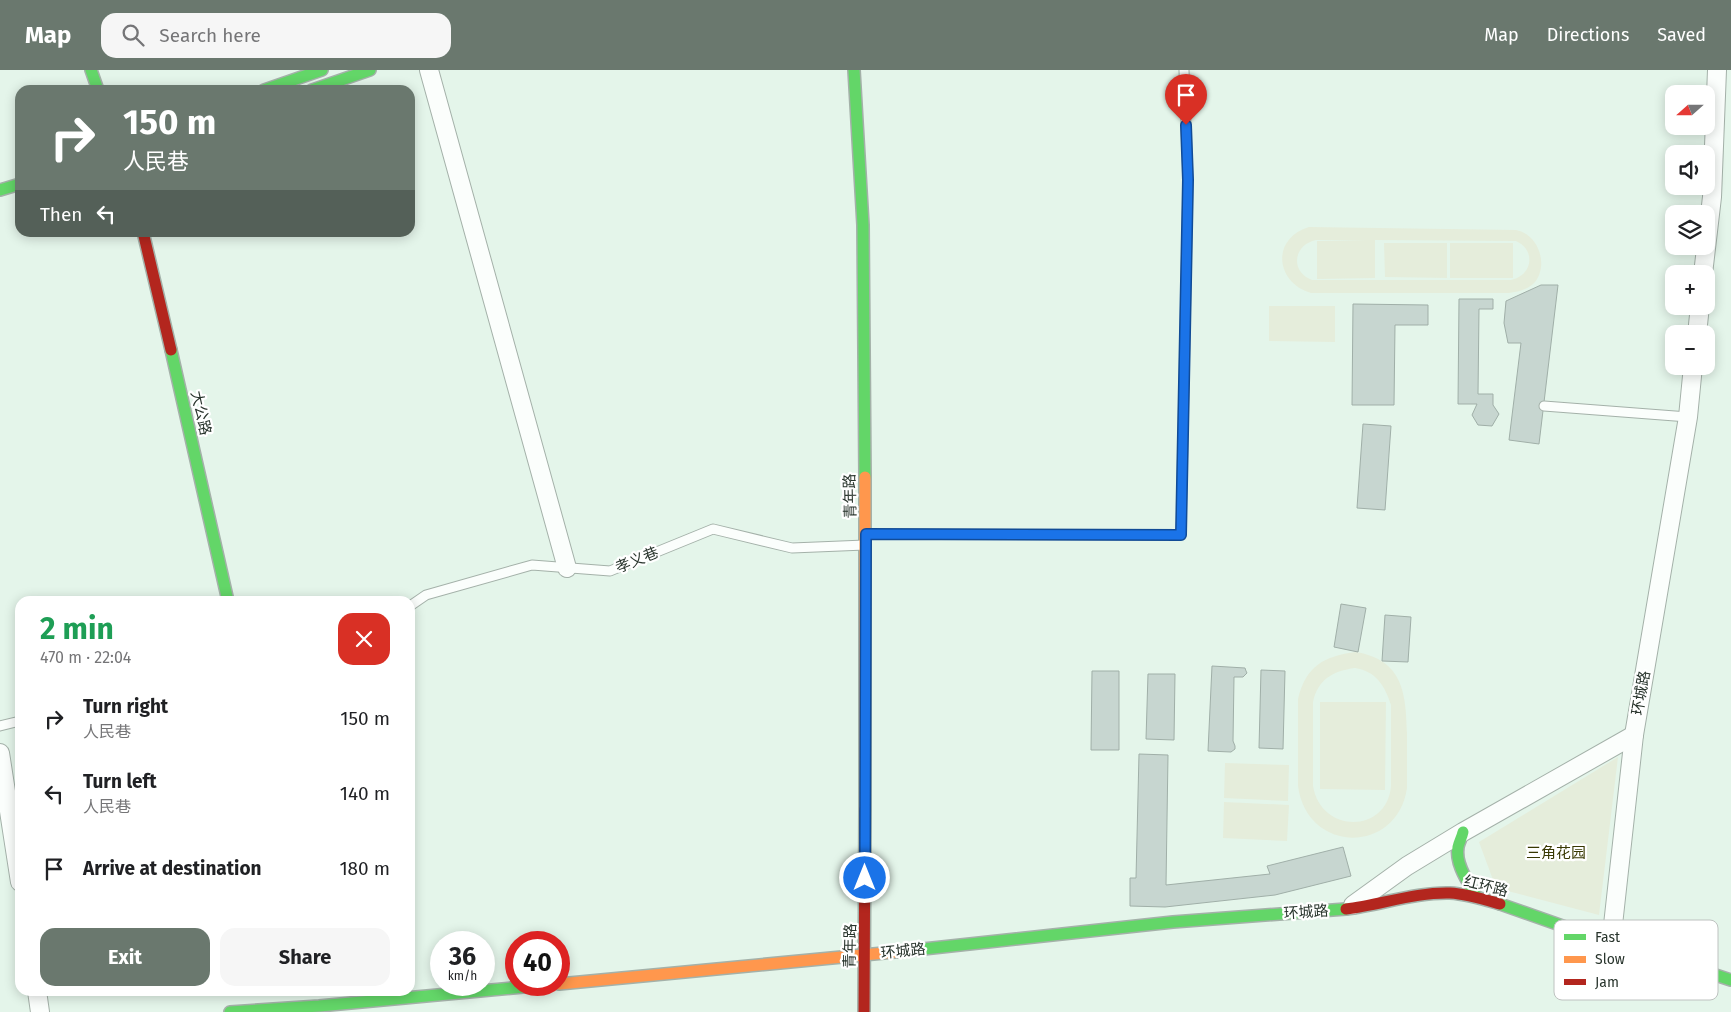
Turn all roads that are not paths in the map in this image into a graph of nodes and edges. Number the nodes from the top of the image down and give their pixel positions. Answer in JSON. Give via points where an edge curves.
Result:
{"nodes":[{"id":1,"x":91,"y":70,"type":"edge"},
{"id":2,"x":322,"y":70,"type":"edge"},
{"id":3,"x":370,"y":70,"type":"edge"},
{"id":4,"x":429,"y":70,"type":"edge"},
{"id":5,"x":854,"y":70,"type":"edge"},
{"id":6,"x":1184,"y":70,"type":"edge"},
{"id":7,"x":1717,"y":70,"type":"edge"},
{"id":8,"x":96,"y":85,"type":"edge"},
{"id":9,"x":278,"y":85,"type":"edge"},
{"id":10,"x":326,"y":85,"type":"edge"},
{"id":11,"x":15,"y":186,"type":"edge"},
{"id":12,"x":0,"y":190,"type":"edge"},
{"id":13,"x":144,"y":237,"type":"edge"},
{"id":14,"x":1704,"y":265,"type":"edge"},
{"id":15,"x":1692,"y":375,"type":"edge"},
{"id":16,"x":1544,"y":406,"type":"dead end"},
{"id":17,"x":1688,"y":417,"type":"junction"},
{"id":18,"x":865,"y":540,"type":"junction"},
{"id":19,"x":568,"y":568,"type":"junction"},
{"id":20,"x":227,"y":596,"type":"edge"},
{"id":21,"x":415,"y":603,"type":"edge"},
{"id":22,"x":15,"y":722,"type":"edge"},
{"id":23,"x":0,"y":726,"type":"edge"},
{"id":24,"x":1634,"y":735,"type":"junction"},
{"id":25,"x":0,"y":753,"type":"edge"},
{"id":26,"x":3,"y":790,"type":"edge"},
{"id":27,"x":1463,"y":832,"type":"junction"},
{"id":28,"x":15,"y":855,"type":"edge"},
{"id":29,"x":1476,"y":896,"type":"junction"},
{"id":30,"x":1348,"y":909,"type":"junction"},
{"id":31,"x":1614,"y":920,"type":"edge"},
{"id":32,"x":1554,"y":923,"type":"edge"},
{"id":33,"x":864,"y":955,"type":"junction"},
{"id":34,"x":1718,"y":976,"type":"edge"},
{"id":35,"x":1731,"y":980,"type":"edge"},
{"id":36,"x":570,"y":983,"type":"edge"},
{"id":37,"x":505,"y":989,"type":"edge"},
{"id":38,"x":38,"y":996,"type":"edge"},
{"id":39,"x":317,"y":996,"type":"edge"},
{"id":40,"x":319,"y":1006,"type":"junction"},
{"id":41,"x":40,"y":1012,"type":"edge"},
{"id":42,"x":230,"y":1012,"type":"edge"},
{"id":43,"x":864,"y":1012,"type":"edge"}],
"edges":[{"from":1,"to":8,"type":"street"},
{"from":2,"to":9,"type":"street"},
{"from":3,"to":10,"type":"street"},
{"from":4,"to":19,"type":"street"},
{"from":5,"to":18,"type":"street","name":"青年路","via":[[862,225]]},
{"from":6,"to":18,"type":"lane","name":"孝义巷","via":[[1188,180],[1181,535]]},
{"from":7,"to":14,"type":"street","via":[[1712,197]]},
{"from":11,"to":12,"type":"street"},
{"from":13,"to":20,"type":"street","name":"大公路"},
{"from":15,"to":17,"type":"street","name":"环城路"},
{"from":16,"to":17,"type":"lane"},
{"from":17,"to":24,"type":"street","name":"环城路"},
{"from":18,"to":19,"type":"lane","name":"孝义巷","via":[[792,548],[713,529],[610,571]]},
{"from":18,"to":33,"type":"street","name":"青年路"},
{"from":19,"to":21,"type":"lane","name":"孝义巷","via":[[532,565],[426,595]]},
{"from":22,"to":23,"type":"lane"},
{"from":24,"to":27,"type":"street","name":"环城路"},
{"from":24,"to":31,"type":"street"},
{"from":25,"to":26,"type":"street"},
{"from":26,"to":28,"type":"street"},
{"from":27,"to":29,"type":"street","via":[[1459,855]]},
{"from":27,"to":30,"type":"street","name":"环城路","via":[[1407,866]]},
{"from":29,"to":30,"type":"street","name":"红环路","via":[[1449,893]]},
{"from":29,"to":32,"type":"street","name":"红环路"},
{"from":30,"to":33,"type":"street","name":"环城路","via":[[1173,922]]},
{"from":33,"to":36,"type":"street","name":"环城路"},
{"from":33,"to":43,"type":"street","name":"青年路"},
{"from":34,"to":35,"type":"street","name":"红环路"},
{"from":37,"to":40,"type":"street"},
{"from":38,"to":41,"type":"street"},
{"from":39,"to":40,"type":"street"},
{"from":40,"to":42,"type":"street"}]}
